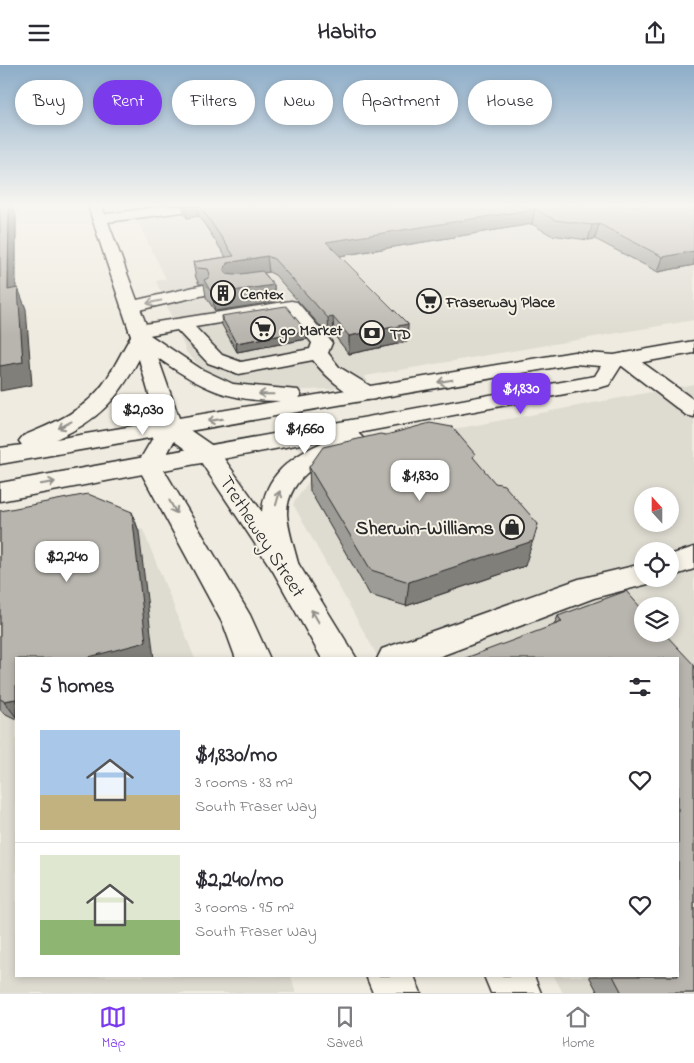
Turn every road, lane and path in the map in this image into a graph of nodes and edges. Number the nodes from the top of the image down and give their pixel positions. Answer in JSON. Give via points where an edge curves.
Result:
{"nodes":[{"id":1,"x":110,"y":249,"type":"edge"},
{"id":2,"x":278,"y":290,"type":"dead end"},
{"id":3,"x":206,"y":295,"type":"edge"},
{"id":4,"x":291,"y":305,"type":"junction"},
{"id":5,"x":130,"y":307,"type":"junction"},
{"id":6,"x":270,"y":309,"type":"junction"},
{"id":7,"x":226,"y":316,"type":"junction"},
{"id":8,"x":182,"y":324,"type":"junction"},
{"id":9,"x":139,"y":334,"type":"junction"},
{"id":10,"x":300,"y":344,"type":"junction"},
{"id":11,"x":694,"y":347,"type":"edge"},
{"id":12,"x":246,"y":350,"type":"junction"},
{"id":13,"x":619,"y":360,"type":"junction"},
{"id":14,"x":367,"y":394,"type":"junction"},
{"id":15,"x":694,"y":410,"type":"edge"},
{"id":16,"x":394,"y":420,"type":"junction"},
{"id":17,"x":170,"y":427,"type":"junction"},
{"id":18,"x":0,"y":454,"type":"edge"},
{"id":19,"x":208,"y":454,"type":"junction"},
{"id":20,"x":149,"y":465,"type":"junction"},
{"id":21,"x":0,"y":492,"type":"edge"},
{"id":22,"x":694,"y":558,"type":"edge"},
{"id":23,"x":283,"y":563,"type":"junction"},
{"id":24,"x":679,"y":563,"type":"edge"},
{"id":25,"x":634,"y":577,"type":"edge"},
{"id":26,"x":252,"y":657,"type":"edge"},
{"id":27,"x":339,"y":657,"type":"edge"},
{"id":28,"x":399,"y":657,"type":"edge"},
{"id":29,"x":390,"y":977,"type":"edge"},
{"id":30,"x":508,"y":977,"type":"edge"},
{"id":31,"x":397,"y":993,"type":"edge"},
{"id":32,"x":516,"y":993,"type":"edge"}],
"edges":[{"from":1,"to":5,"type":"main road"},
{"from":2,"to":4,"type":"main road"},
{"from":3,"to":5,"type":"main road","one_way":true,"via":[[193,301],[178,297]]},
{"from":4,"to":6,"type":"main road"},
{"from":4,"to":10,"type":"main road","via":[[322,343]]},
{"from":5,"to":9,"type":"main road"},
{"from":6,"to":7,"type":"main road"},
{"from":6,"to":10,"type":"main road"},
{"from":7,"to":8,"type":"main road"},
{"from":7,"to":12,"type":"main road"},
{"from":8,"to":9,"type":"main road"},
{"from":8,"to":12,"type":"main road","via":[[215,359],[239,368]]},
{"from":14,"to":9,"type":"main road","one_way":true,"via":[[254,394],[226,389]]},
{"from":9,"to":17,"type":"main road"},
{"from":9,"to":18,"type":"main road","one_way":true,"via":[[117,379],[93,408],[61,428]]},
{"from":10,"to":12,"type":"main road"},
{"from":10,"to":14,"type":"main road"},
{"from":11,"to":13,"type":"main road"},
{"from":13,"to":14,"type":"main road","one_way":true,"via":[[574,358]]},
{"from":13,"to":15,"type":"main road"},
{"from":13,"to":16,"type":"main road","via":[[602,381]]},
{"from":14,"to":17,"type":"main road","one_way":true},
{"from":16,"to":19,"type":"main road"},
{"from":23,"to":16,"type":"main road","one_way":true,"via":[[274,513],[278,493],[291,474],[315,455]]},
{"from":17,"to":18,"type":"main road"},
{"from":17,"to":19,"type":"main road","name":"Trethewey Street"},
{"from":17,"to":20,"type":"main road"},
{"from":19,"to":20,"type":"main road"},
{"from":19,"to":23,"type":"main road","name":"Trethewey Street"},
{"from":21,"to":20,"type":"main road","one_way":true},
{"from":20,"to":26,"type":"main road","one_way":true,"via":[[239,624]]},
{"from":22,"to":24,"type":"main road"},
{"from":27,"to":23,"type":"main road","name":"Trethewey Street","one_way":true},
{"from":25,"to":28,"type":"main road","via":[[590,587]]},
{"from":29,"to":31,"type":"main road"},
{"from":30,"to":32,"type":"main road"}]}
